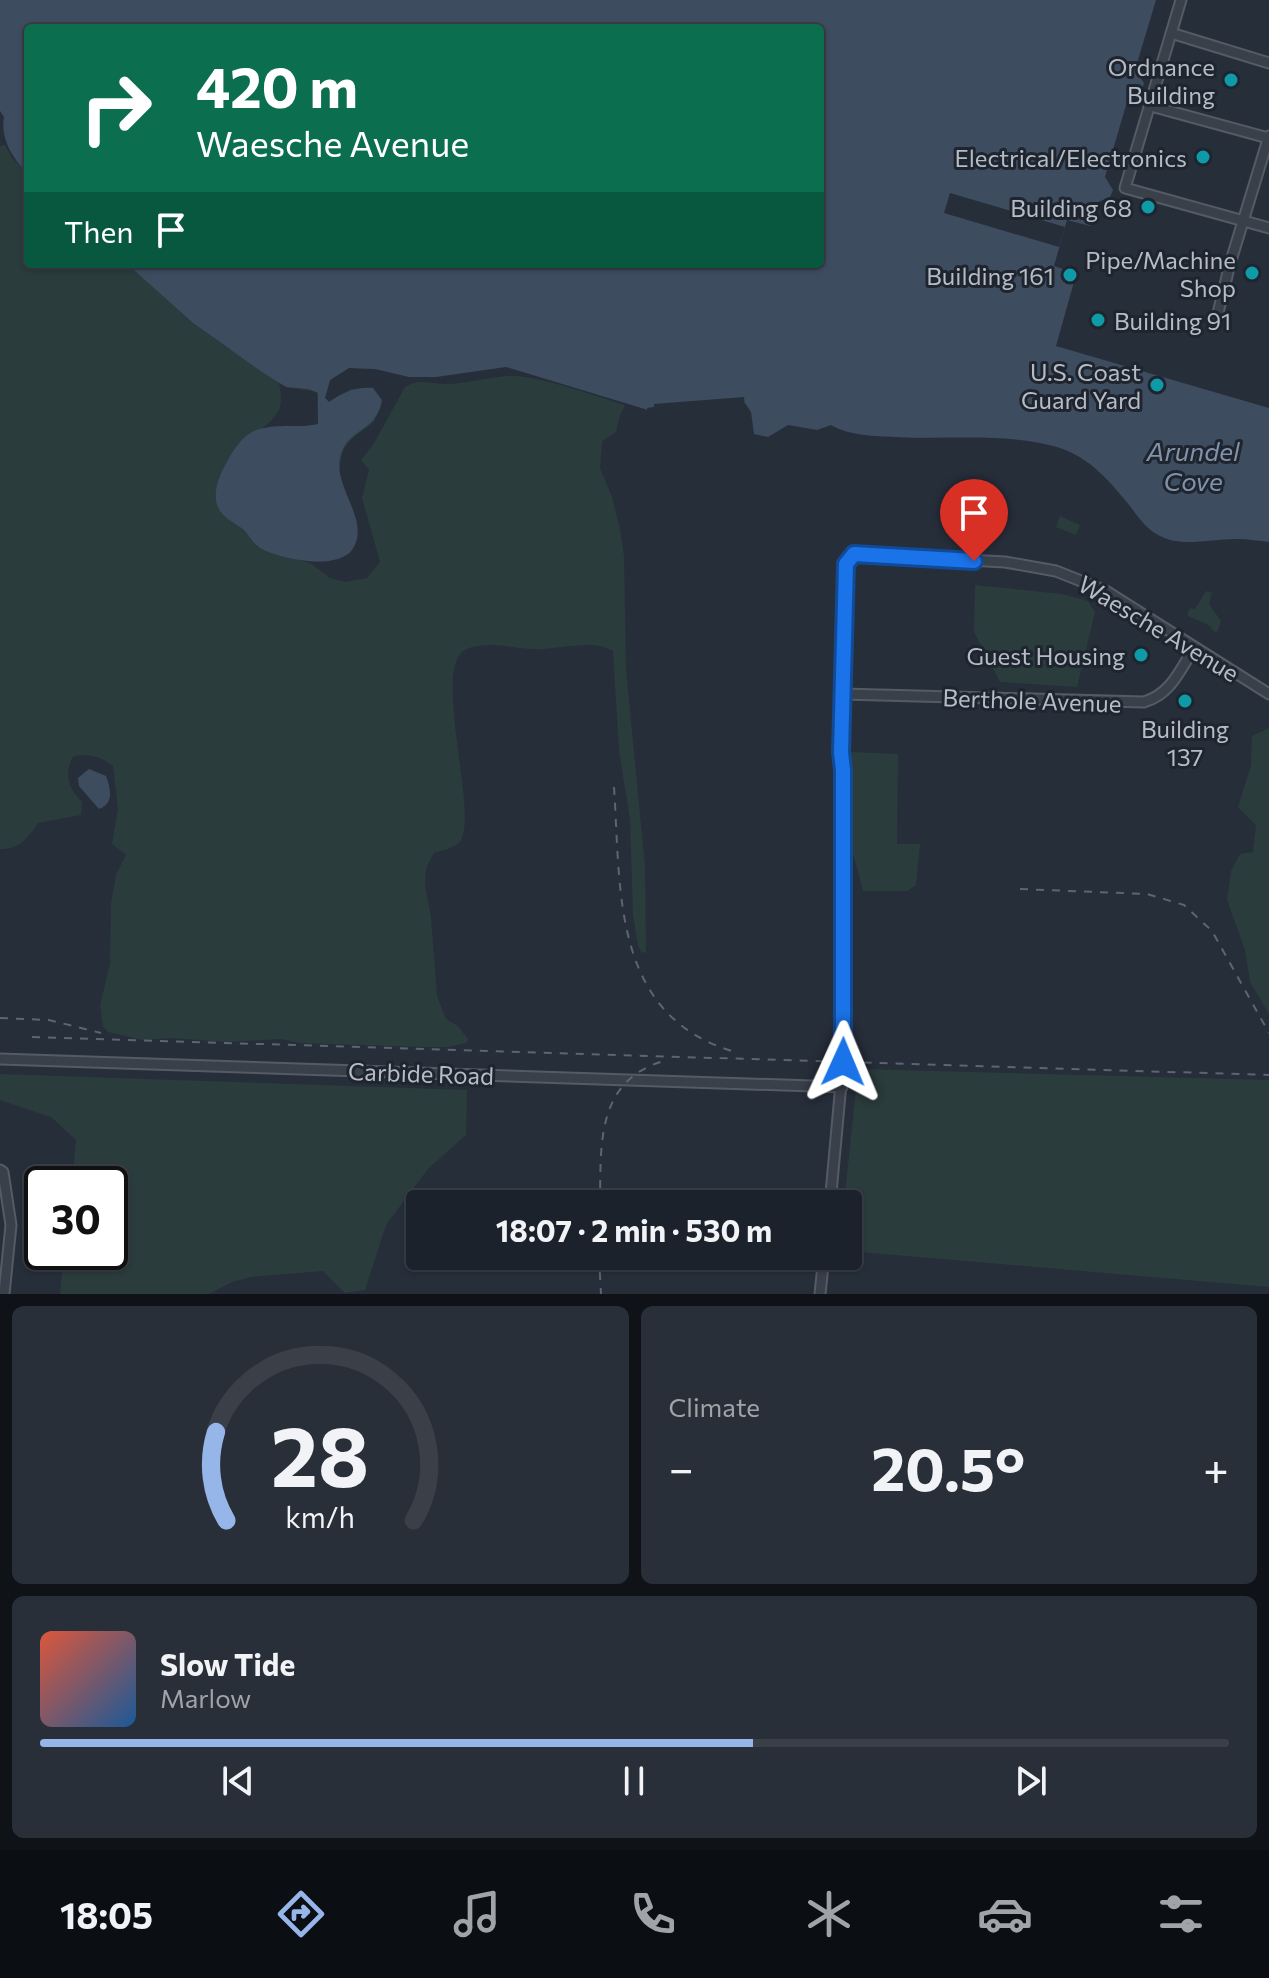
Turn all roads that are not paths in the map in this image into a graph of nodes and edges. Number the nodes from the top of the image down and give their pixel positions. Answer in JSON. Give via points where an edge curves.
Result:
{"nodes":[{"id":1,"x":1181,"y":0,"type":"edge"},
{"id":2,"x":1171,"y":33,"type":"junction"},
{"id":3,"x":1269,"y":63,"type":"edge"},
{"id":4,"x":1151,"y":106,"type":"junction"},
{"id":5,"x":1269,"y":137,"type":"edge"},
{"id":6,"x":1243,"y":221,"type":"junction"},
{"id":7,"x":1269,"y":228,"type":"edge"},
{"id":8,"x":1217,"y":317,"type":"dead end"},
{"id":9,"x":1194,"y":648,"type":"junction"},
{"id":10,"x":843,"y":694,"type":"junction"},
{"id":11,"x":1269,"y":694,"type":"edge"},
{"id":12,"x":0,"y":1059,"type":"edge"},
{"id":13,"x":842,"y":1087,"type":"junction"},
{"id":14,"x":1,"y":1171,"type":"edge"},
{"id":15,"x":831,"y":1190,"type":"edge"},
{"id":16,"x":823,"y":1270,"type":"edge"},
{"id":17,"x":4,"y":1294,"type":"edge"},
{"id":18,"x":820,"y":1294,"type":"edge"}],
"edges":[{"from":1,"to":2,"type":"street"},
{"from":2,"to":3,"type":"street"},
{"from":2,"to":4,"type":"street"},
{"from":4,"to":5,"type":"street"},
{"from":4,"to":6,"type":"street","via":[[1125,188]]},
{"from":5,"to":6,"type":"street"},
{"from":6,"to":7,"type":"street"},
{"from":6,"to":8,"type":"street"},
{"from":9,"to":10,"type":"street","name":"Berthole Avenue","via":[[1170,687],[1144,702]]},
{"from":9,"to":10,"type":"street","name":"Waesche Avenue","via":[[1106,591],[1056,571],[1005,562],[854,554],[846,564]]},
{"from":9,"to":11,"type":"street","name":"Waesche Avenue"},
{"from":10,"to":13,"type":"street"},
{"from":12,"to":13,"type":"street","name":"Carbide Road"},
{"from":13,"to":15,"type":"street"},
{"from":14,"to":17,"type":"street","via":[[11,1225]]},
{"from":16,"to":18,"type":"street"}]}
